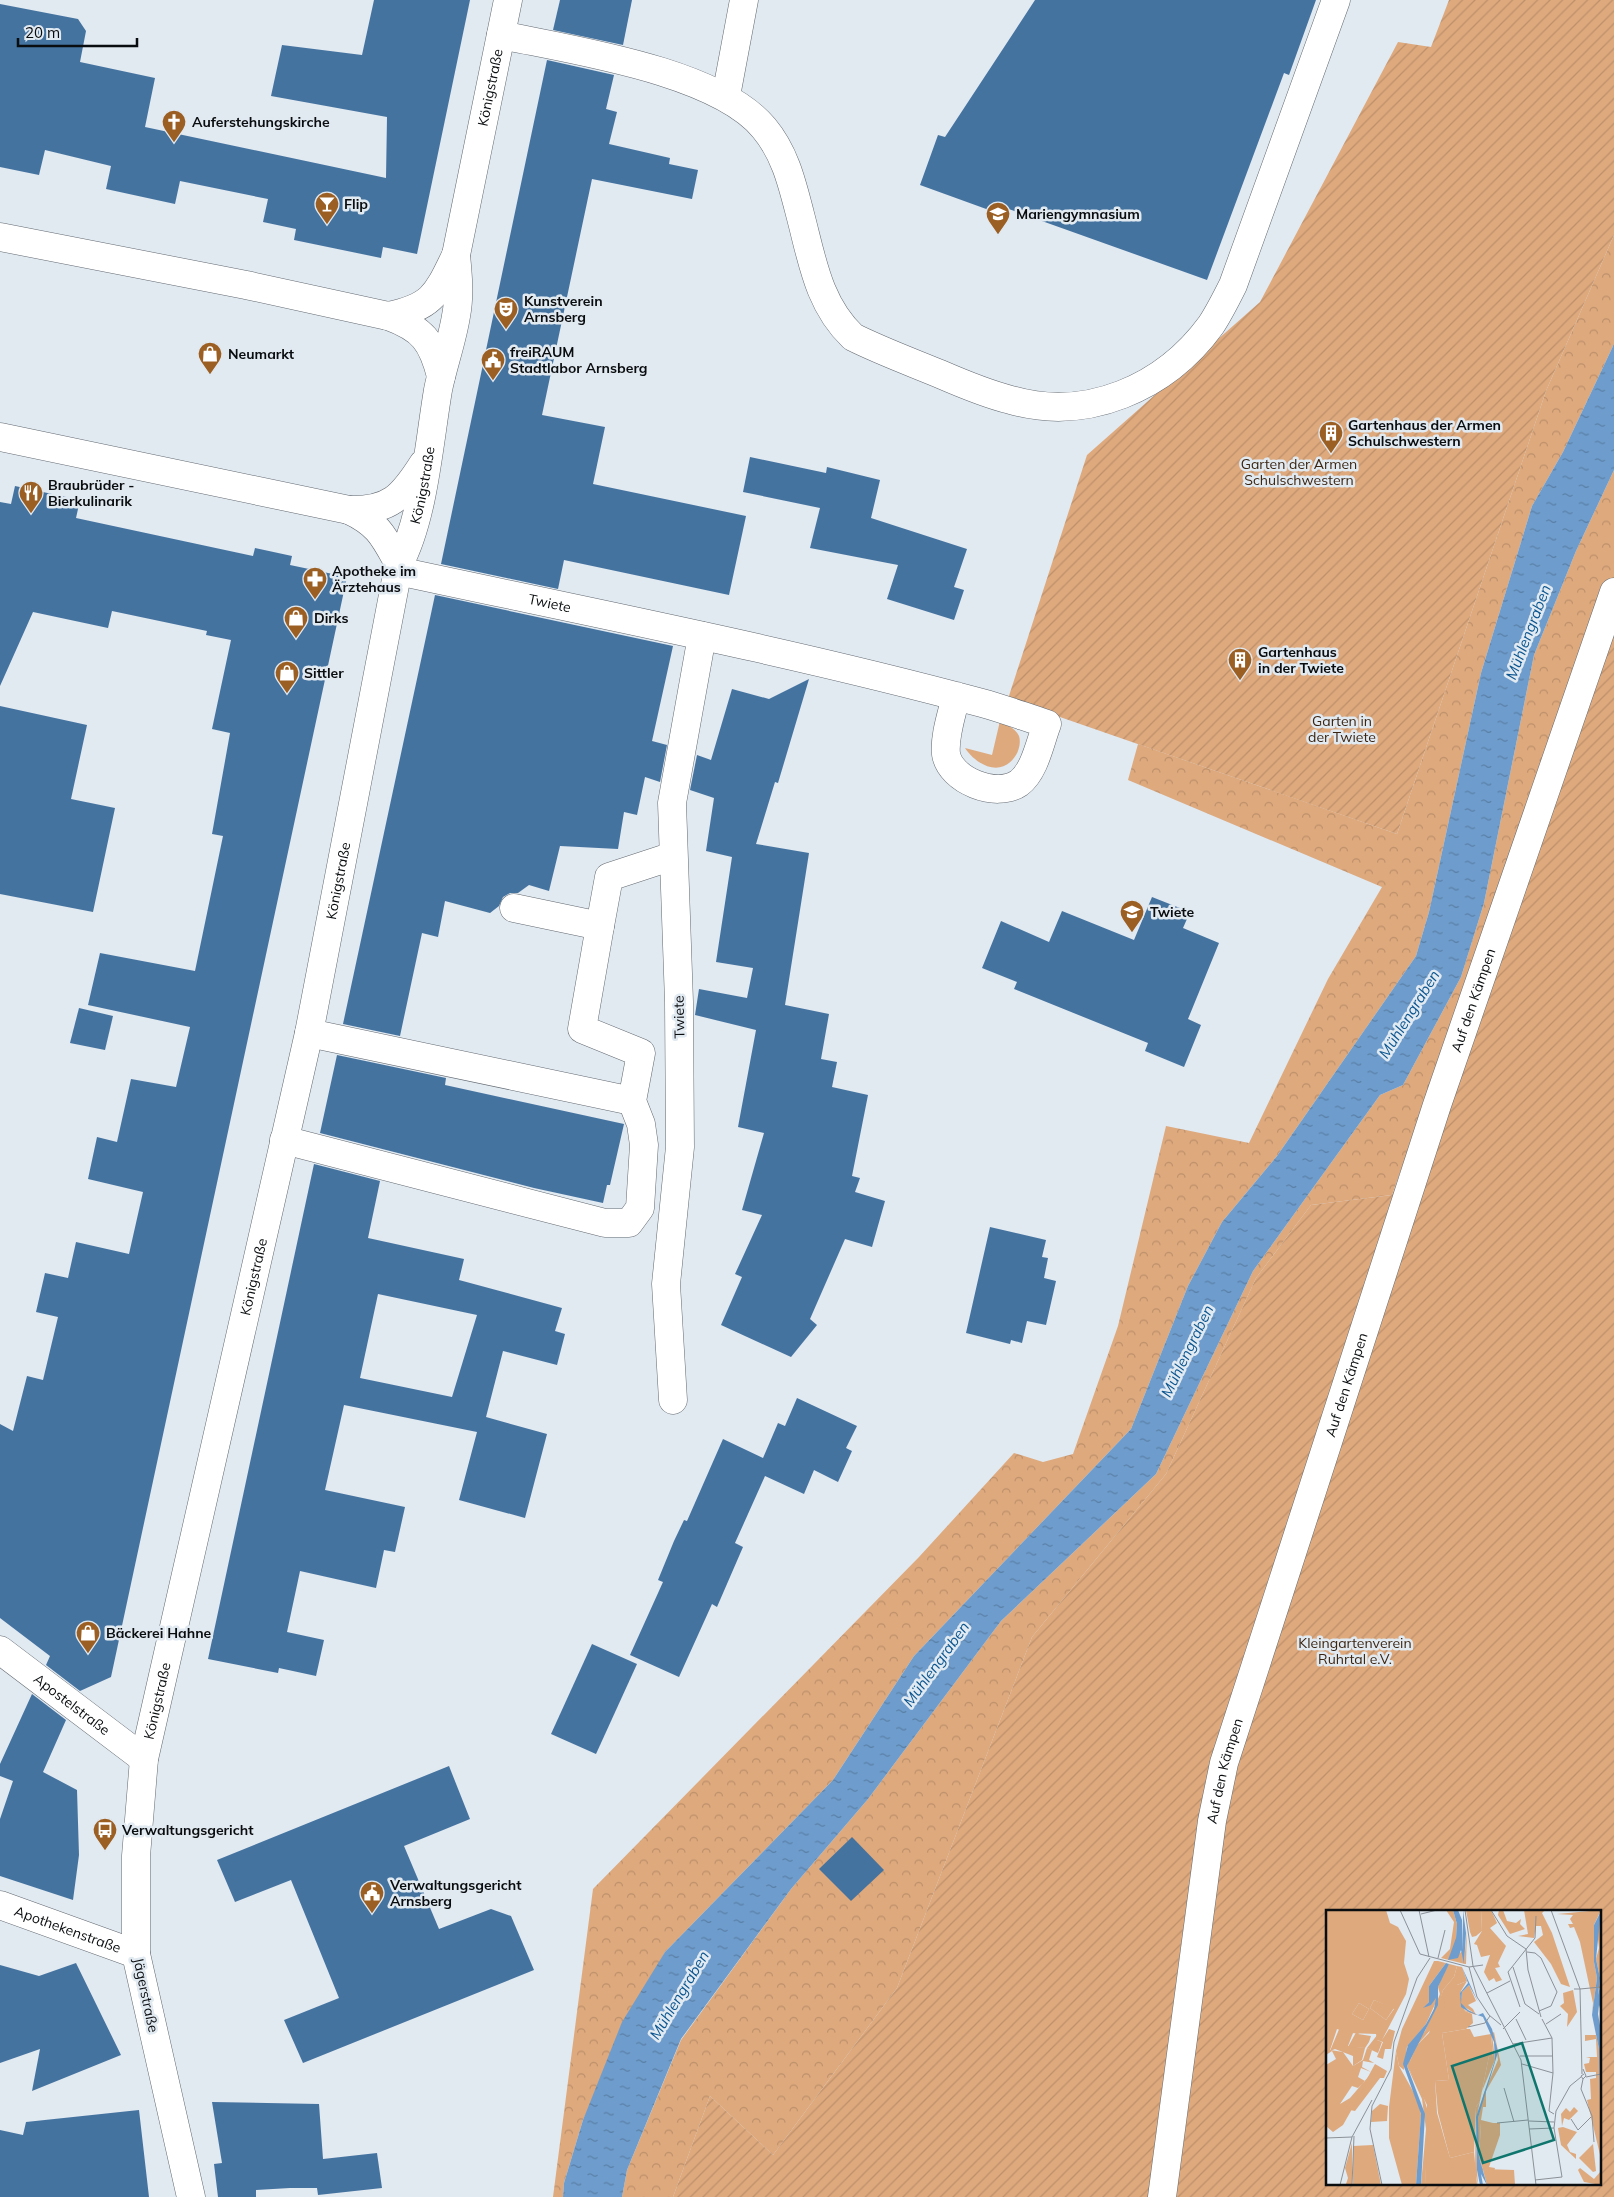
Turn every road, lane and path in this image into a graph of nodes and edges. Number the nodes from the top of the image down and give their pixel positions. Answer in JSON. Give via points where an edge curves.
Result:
{"nodes":[{"id":1,"x":508,"y":0,"type":"edge"},
{"id":2,"x":744,"y":0,"type":"edge"},
{"id":3,"x":1336,"y":0,"type":"edge"},
{"id":4,"x":501,"y":35,"type":"junction"},
{"id":5,"x":726,"y":96,"type":"junction"},
{"id":6,"x":0,"y":237,"type":"edge"},
{"id":7,"x":456,"y":255,"type":"junction"},
{"id":8,"x":388,"y":316,"type":"junction"},
{"id":9,"x":441,"y":376,"type":"junction"},
{"id":10,"x":0,"y":437,"type":"edge"},
{"id":11,"x":426,"y":459,"type":"junction"},
{"id":12,"x":349,"y":510,"type":"junction"},
{"id":13,"x":398,"y":568,"type":"junction"},
{"id":14,"x":1614,"y":592,"type":"edge"},
{"id":15,"x":702,"y":636,"type":"junction"},
{"id":16,"x":956,"y":696,"type":"dead end"},
{"id":17,"x":673,"y":856,"type":"junction"},
{"id":18,"x":514,"y":908,"type":"dead end"},
{"id":19,"x":600,"y":926,"type":"junction"},
{"id":20,"x":309,"y":1033,"type":"junction"},
{"id":21,"x":632,"y":1101,"type":"junction"},
{"id":22,"x":284,"y":1140,"type":"junction"},
{"id":23,"x":673,"y":1400,"type":"dead end"},
{"id":24,"x":0,"y":1650,"type":"edge"},
{"id":25,"x":144,"y":1758,"type":"junction"},
{"id":26,"x":0,"y":1905,"type":"edge"},
{"id":27,"x":136,"y":1954,"type":"junction"},
{"id":28,"x":191,"y":2197,"type":"edge"},
{"id":29,"x":1162,"y":2197,"type":"edge"}],
"edges":[{"from":1,"to":4,"type":"street","name":"Königstraße"},
{"from":2,"to":5,"type":"street"},
{"from":3,"to":5,"type":"street","via":[[1233,286],[1210,325],[1186,354],[1164,372],[1111,400],[1082,407],[1012,401],[963,384],[853,336],[839,324],[822,293],[787,165],[765,128]]},
{"from":4,"to":5,"type":"street","via":[[674,75]]},
{"from":4,"to":7,"type":"street","name":"Königstraße"},
{"from":6,"to":8,"type":"street"},
{"from":7,"to":8,"type":"street","via":[[431,299],[409,312]]},
{"from":7,"to":9,"type":"street","name":"Königstraße","via":[[459,284],[457,314]]},
{"from":8,"to":9,"type":"street","via":[[405,323],[429,341]]},
{"from":9,"to":11,"type":"street","name":"Königstraße"},
{"from":10,"to":12,"type":"street"},
{"from":11,"to":12,"type":"street","via":[[408,488],[394,501],[381,508]]},
{"from":11,"to":13,"type":"street","name":"Königstraße","via":[[410,543]]},
{"from":12,"to":13,"type":"street","via":[[377,526]]},
{"from":13,"to":15,"type":"street","name":"Twiete"},
{"from":13,"to":20,"type":"street","name":"Königstraße"},
{"from":14,"to":29,"type":"street","name":"Auf den Kämpen","via":[[1437,1105],[1224,1763],[1212,1821]]},
{"from":15,"to":16,"type":"street","name":"Twiete"},
{"from":15,"to":17,"type":"street","name":"Twiete","via":[[672,803]]},
{"from":17,"to":19,"type":"street","via":[[609,877]]},
{"from":17,"to":23,"type":"street","name":"Twiete","via":[[680,1147],[666,1284]]},
{"from":18,"to":19,"type":"street"},
{"from":19,"to":21,"type":"street","via":[[582,1030],[641,1054]]},
{"from":20,"to":21,"type":"street"},
{"from":20,"to":22,"type":"street","name":"Königstraße"},
{"from":21,"to":22,"type":"street","via":[[641,1124],[644,1145],[640,1208],[629,1223],[605,1223]]},
{"from":22,"to":25,"type":"street","name":"Königstraße"},
{"from":24,"to":25,"type":"street","name":"Apostelstraße"},
{"from":25,"to":27,"type":"street","name":"Jägerstraße","via":[[136,1856]]},
{"from":26,"to":27,"type":"street","name":"Apothekenstraße"},
{"from":27,"to":28,"type":"street","name":"Jägerstraße"}]}
